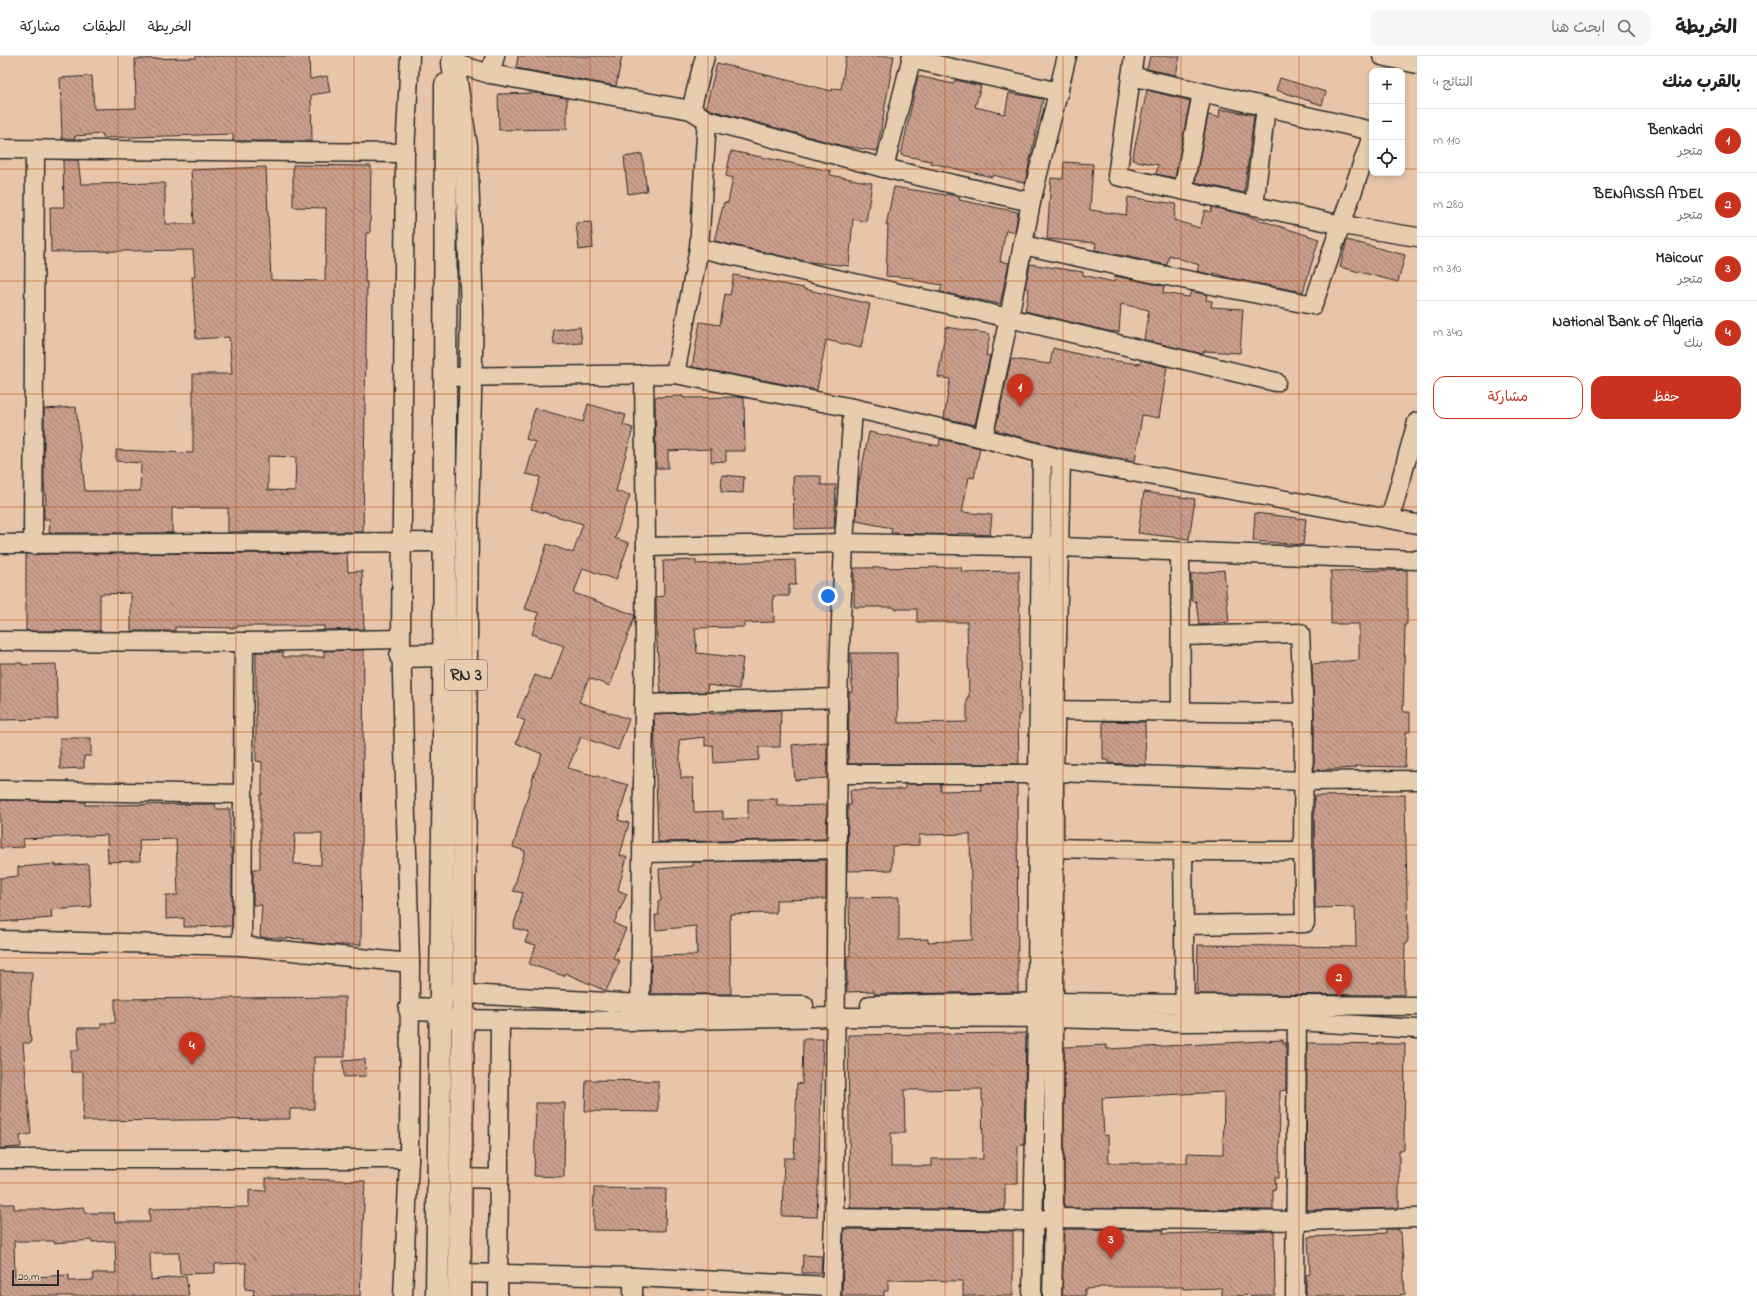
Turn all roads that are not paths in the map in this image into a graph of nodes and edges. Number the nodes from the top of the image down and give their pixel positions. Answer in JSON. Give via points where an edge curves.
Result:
{"nodes":[{"id":1,"x":410,"y":56,"type":"edge"},
{"id":2,"x":495,"y":56,"type":"edge"},
{"id":3,"x":706,"y":56,"type":"edge"},
{"id":4,"x":1067,"y":56,"type":"edge"},
{"id":5,"x":1134,"y":56,"type":"edge"},
{"id":6,"x":912,"y":57,"type":"edge"},
{"id":7,"x":451,"y":58,"type":"edge"},
{"id":8,"x":1388,"y":62,"type":"edge"},
{"id":9,"x":1417,"y":64,"type":"edge"},
{"id":10,"x":490,"y":74,"type":"junction"},
{"id":11,"x":1132,"y":76,"type":"junction"},
{"id":12,"x":1059,"y":92,"type":"junction"},
{"id":13,"x":1202,"y":93,"type":"junction"},
{"id":14,"x":1266,"y":107,"type":"junction"},
{"id":15,"x":691,"y":110,"type":"junction"},
{"id":16,"x":707,"y":120,"type":"junction"},
{"id":17,"x":1369,"y":130,"type":"edge"},
{"id":18,"x":1371,"y":140,"type":"edge"},
{"id":19,"x":0,"y":149,"type":"edge"},
{"id":20,"x":35,"y":149,"type":"junction"},
{"id":21,"x":405,"y":153,"type":"junction"},
{"id":22,"x":884,"y":168,"type":"junction"},
{"id":23,"x":1183,"y":190,"type":"junction"},
{"id":24,"x":1031,"y":202,"type":"junction"},
{"id":25,"x":1254,"y":206,"type":"junction"},
{"id":26,"x":1342,"y":225,"type":"junction"},
{"id":27,"x":1417,"y":237,"type":"edge"},
{"id":28,"x":1023,"y":245,"type":"junction"},
{"id":29,"x":699,"y":248,"type":"junction"},
{"id":30,"x":1009,"y":318,"type":"junction"},
{"id":31,"x":644,"y":374,"type":"junction"},
{"id":32,"x":675,"y":374,"type":"junction"},
{"id":33,"x":471,"y":376,"type":"junction"},
{"id":34,"x":445,"y":377,"type":"junction"},
{"id":35,"x":1276,"y":382,"type":"dead end"},
{"id":36,"x":853,"y":408,"type":"junction"},
{"id":37,"x":1417,"y":422,"type":"edge"},
{"id":38,"x":983,"y":438,"type":"junction"},
{"id":39,"x":1042,"y":454,"type":"junction"},
{"id":40,"x":1061,"y":459,"type":"junction"},
{"id":41,"x":1390,"y":519,"type":"junction"},
{"id":42,"x":1417,"y":524,"type":"edge"},
{"id":43,"x":402,"y":542,"type":"junction"},
{"id":44,"x":445,"y":542,"type":"junction"},
{"id":45,"x":844,"y":543,"type":"junction"},
{"id":46,"x":0,"y":544,"type":"edge"},
{"id":47,"x":33,"y":545,"type":"junction"},
{"id":48,"x":646,"y":547,"type":"junction"},
{"id":49,"x":1040,"y":547,"type":"junction"},
{"id":50,"x":1059,"y":547,"type":"junction"},
{"id":51,"x":1180,"y":552,"type":"junction"},
{"id":52,"x":1417,"y":560,"type":"edge"},
{"id":53,"x":1182,"y":636,"type":"junction"},
{"id":54,"x":0,"y":641,"type":"edge"},
{"id":55,"x":244,"y":642,"type":"junction"},
{"id":56,"x":401,"y":648,"type":"junction"},
{"id":57,"x":445,"y":655,"type":"junction"},
{"id":58,"x":838,"y":698,"type":"junction"},
{"id":59,"x":644,"y":704,"type":"junction"},
{"id":60,"x":1047,"y":710,"type":"junction"},
{"id":61,"x":1181,"y":712,"type":"junction"},
{"id":62,"x":1304,"y":713,"type":"junction"},
{"id":63,"x":1046,"y":773,"type":"junction"},
{"id":64,"x":838,"y":774,"type":"junction"},
{"id":65,"x":1417,"y":780,"type":"edge"},
{"id":66,"x":1304,"y":781,"type":"junction"},
{"id":67,"x":0,"y":790,"type":"edge"},
{"id":68,"x":242,"y":794,"type":"junction"},
{"id":69,"x":1054,"y":848,"type":"junction"},
{"id":70,"x":836,"y":850,"type":"junction"},
{"id":71,"x":1183,"y":851,"type":"junction"},
{"id":72,"x":1303,"y":851,"type":"junction"},
{"id":73,"x":643,"y":853,"type":"junction"},
{"id":74,"x":1184,"y":925,"type":"junction"},
{"id":75,"x":0,"y":940,"type":"edge"},
{"id":76,"x":242,"y":946,"type":"junction"},
{"id":77,"x":410,"y":963,"type":"junction"},
{"id":78,"x":462,"y":993,"type":"junction"},
{"id":79,"x":1417,"y":1006,"type":"edge"},
{"id":80,"x":440,"y":1007,"type":"junction"},
{"id":81,"x":410,"y":1009,"type":"junction"},
{"id":82,"x":1045,"y":1010,"type":"junction"},
{"id":83,"x":836,"y":1011,"type":"junction"},
{"id":84,"x":640,"y":1013,"type":"junction"},
{"id":85,"x":1185,"y":1013,"type":"junction"},
{"id":86,"x":1298,"y":1013,"type":"junction"},
{"id":87,"x":463,"y":1020,"type":"junction"},
{"id":88,"x":500,"y":1020,"type":"junction"},
{"id":89,"x":1417,"y":1028,"type":"edge"},
{"id":90,"x":0,"y":1159,"type":"edge"},
{"id":91,"x":409,"y":1159,"type":"junction"},
{"id":92,"x":460,"y":1178,"type":"junction"},
{"id":93,"x":499,"y":1179,"type":"junction"},
{"id":94,"x":834,"y":1218,"type":"junction"},
{"id":95,"x":1054,"y":1218,"type":"junction"},
{"id":96,"x":1417,"y":1218,"type":"edge"},
{"id":97,"x":1033,"y":1221,"type":"junction"},
{"id":98,"x":1296,"y":1221,"type":"junction"},
{"id":99,"x":459,"y":1273,"type":"junction"},
{"id":100,"x":498,"y":1274,"type":"junction"},
{"id":101,"x":633,"y":1277,"type":"junction"},
{"id":102,"x":831,"y":1291,"type":"edge"},
{"id":103,"x":403,"y":1296,"type":"edge"},
{"id":104,"x":437,"y":1296,"type":"edge"},
{"id":105,"x":459,"y":1296,"type":"edge"},
{"id":106,"x":498,"y":1296,"type":"edge"},
{"id":107,"x":633,"y":1296,"type":"edge"},
{"id":108,"x":1032,"y":1296,"type":"edge"},
{"id":109,"x":1052,"y":1296,"type":"edge"},
{"id":110,"x":1295,"y":1296,"type":"edge"}],
"edges":[{"from":1,"to":21,"type":"street"},
{"from":2,"to":10,"type":"street"},
{"from":3,"to":15,"type":"street"},
{"from":4,"to":12,"type":"street"},
{"from":5,"to":11,"type":"street"},
{"from":6,"to":12,"type":"street"},
{"from":6,"to":22,"type":"street"},
{"from":7,"to":10,"type":"street"},
{"from":7,"to":33,"type":"highway","number":"RN 3","via":[[466,146],[472,312]]},
{"from":7,"to":34,"type":"highway","number":"RN 3"},
{"from":8,"to":9,"type":"street"},
{"from":10,"to":15,"type":"street"},
{"from":11,"to":13,"type":"street"},
{"from":11,"to":23,"type":"street","via":[[1117,176]]},
{"from":12,"to":24,"type":"street"},
{"from":13,"to":14,"type":"street"},
{"from":13,"to":23,"type":"street"},
{"from":14,"to":17,"type":"street"},
{"from":14,"to":25,"type":"street"},
{"from":15,"to":16,"type":"street"},
{"from":16,"to":22,"type":"street"},
{"from":16,"to":29,"type":"street"},
{"from":18,"to":26,"type":"street"},
{"from":19,"to":20,"type":"street"},
{"from":20,"to":21,"type":"street"},
{"from":20,"to":47,"type":"street"},
{"from":21,"to":43,"type":"street"},
{"from":22,"to":24,"type":"street"},
{"from":23,"to":25,"type":"street"},
{"from":24,"to":28,"type":"street"},
{"from":25,"to":26,"type":"street"},
{"from":26,"to":27,"type":"street"},
{"from":26,"to":28,"type":"street","via":[[1313,305]]},
{"from":28,"to":30,"type":"street"},
{"from":29,"to":30,"type":"street"},
{"from":29,"to":32,"type":"street"},
{"from":30,"to":35,"type":"street"},
{"from":30,"to":38,"type":"street"},
{"from":31,"to":32,"type":"street"},
{"from":31,"to":33,"type":"street"},
{"from":31,"to":48,"type":"street"},
{"from":32,"to":36,"type":"street"},
{"from":33,"to":34,"type":"street"},
{"from":33,"to":78,"type":"highway","number":"RN 3"},
{"from":34,"to":44,"type":"highway","number":"RN 3"},
{"from":36,"to":38,"type":"street"},
{"from":36,"to":45,"type":"street"},
{"from":37,"to":41,"type":"street"},
{"from":38,"to":39,"type":"street"},
{"from":39,"to":40,"type":"street"},
{"from":39,"to":49,"type":"street"},
{"from":40,"to":41,"type":"street"},
{"from":40,"to":50,"type":"street"},
{"from":41,"to":42,"type":"street"},
{"from":43,"to":44,"type":"street"},
{"from":43,"to":47,"type":"street"},
{"from":43,"to":56,"type":"street"},
{"from":44,"to":57,"type":"highway","number":"RN 3"},
{"from":45,"to":48,"type":"street"},
{"from":45,"to":49,"type":"street"},
{"from":45,"to":58,"type":"street"},
{"from":46,"to":47,"type":"street"},
{"from":48,"to":59,"type":"street"},
{"from":49,"to":50,"type":"street"},
{"from":49,"to":60,"type":"street"},
{"from":50,"to":51,"type":"street"},
{"from":50,"to":60,"type":"street"},
{"from":51,"to":52,"type":"street"},
{"from":51,"to":53,"type":"street"},
{"from":53,"to":61,"type":"street"},
{"from":53,"to":62,"type":"street","via":[[1300,633]]},
{"from":54,"to":55,"type":"street"},
{"from":55,"to":56,"type":"street"},
{"from":55,"to":68,"type":"street"},
{"from":56,"to":57,"type":"highway"},
{"from":56,"to":77,"type":"street"},
{"from":57,"to":80,"type":"highway","number":"RN 3"},
{"from":58,"to":59,"type":"street"},
{"from":58,"to":64,"type":"street"},
{"from":59,"to":73,"type":"street"},
{"from":60,"to":61,"type":"street"},
{"from":60,"to":63,"type":"street"},
{"from":61,"to":62,"type":"street"},
{"from":62,"to":66,"type":"street"},
{"from":63,"to":64,"type":"street"},
{"from":63,"to":66,"type":"street"},
{"from":63,"to":69,"type":"street"},
{"from":63,"to":82,"type":"street"},
{"from":64,"to":70,"type":"street"},
{"from":65,"to":66,"type":"street"},
{"from":66,"to":72,"type":"street"},
{"from":67,"to":68,"type":"street"},
{"from":68,"to":76,"type":"street"},
{"from":69,"to":71,"type":"street"},
{"from":69,"to":82,"type":"street"},
{"from":70,"to":73,"type":"street"},
{"from":70,"to":83,"type":"street"},
{"from":71,"to":72,"type":"street"},
{"from":71,"to":74,"type":"street"},
{"from":72,"to":74,"type":"street","via":[[1305,923]]},
{"from":73,"to":84,"type":"street"},
{"from":74,"to":85,"type":"street"},
{"from":75,"to":76,"type":"street"},
{"from":76,"to":77,"type":"street"},
{"from":77,"to":81,"type":"street"},
{"from":78,"to":80,"type":"street"},
{"from":78,"to":84,"type":"street"},
{"from":78,"to":87,"type":"highway","number":"RN 3"},
{"from":79,"to":86,"type":"street"},
{"from":80,"to":81,"type":"highway"},
{"from":80,"to":87,"type":"street"},
{"from":80,"to":104,"type":"highway","number":"RN 3"},
{"from":81,"to":91,"type":"street"},
{"from":82,"to":83,"type":"street"},
{"from":82,"to":85,"type":"street"},
{"from":82,"to":95,"type":"street"},
{"from":82,"to":97,"type":"street"},
{"from":83,"to":84,"type":"street"},
{"from":83,"to":94,"type":"street"},
{"from":84,"to":88,"type":"street"},
{"from":85,"to":86,"type":"street"},
{"from":86,"to":89,"type":"street"},
{"from":86,"to":98,"type":"street"},
{"from":87,"to":88,"type":"street"},
{"from":87,"to":92,"type":"highway","number":"RN 3"},
{"from":88,"to":93,"type":"street"},
{"from":90,"to":91,"type":"street"},
{"from":91,"to":103,"type":"street"},
{"from":92,"to":93,"type":"street"},
{"from":92,"to":99,"type":"highway","number":"RN 3"},
{"from":93,"to":100,"type":"street"},
{"from":94,"to":97,"type":"street"},
{"from":94,"to":102,"type":"street"},
{"from":95,"to":97,"type":"street"},
{"from":95,"to":98,"type":"street"},
{"from":95,"to":109,"type":"street"},
{"from":96,"to":98,"type":"street"},
{"from":97,"to":108,"type":"street"},
{"from":98,"to":110,"type":"street"},
{"from":99,"to":100,"type":"street"},
{"from":99,"to":105,"type":"highway","number":"RN 3"},
{"from":100,"to":101,"type":"street"},
{"from":100,"to":106,"type":"street"},
{"from":101,"to":102,"type":"street"},
{"from":101,"to":107,"type":"street"}]}
